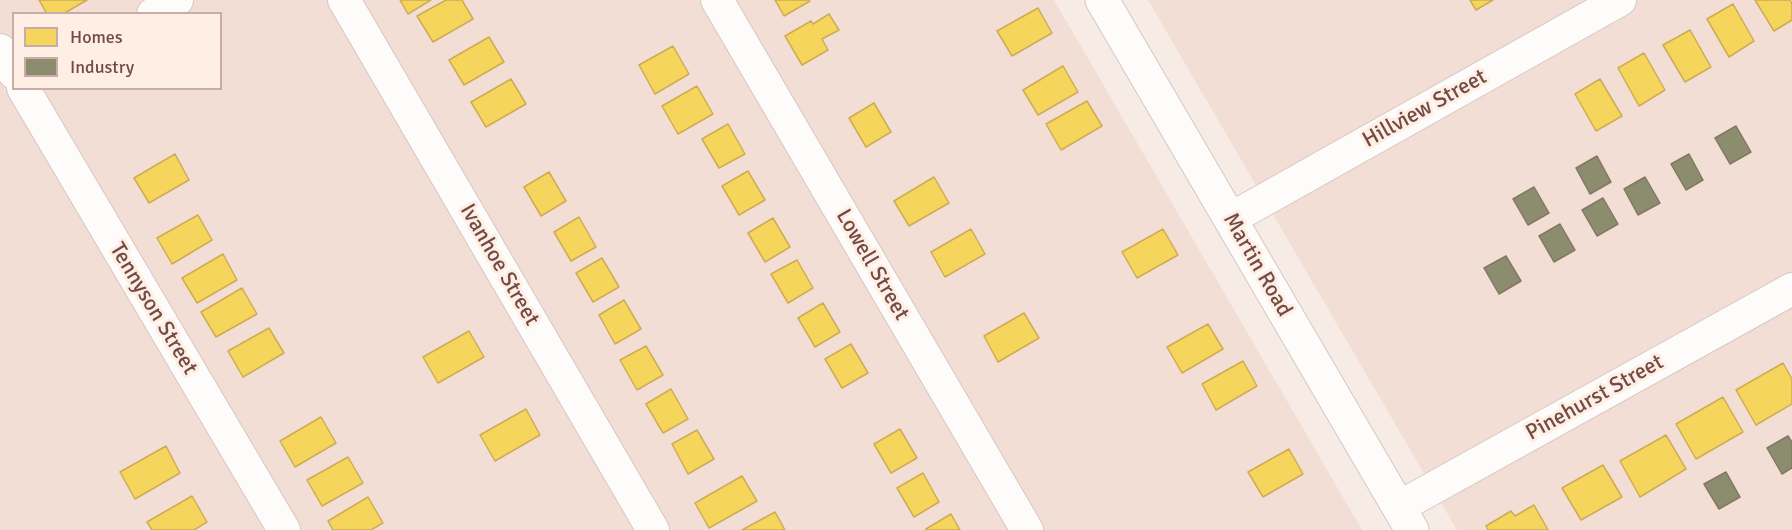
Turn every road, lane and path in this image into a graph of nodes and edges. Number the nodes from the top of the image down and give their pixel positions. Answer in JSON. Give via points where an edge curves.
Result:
{"nodes":[{"id":1,"x":177,"y":0,"type":"edge"},
{"id":2,"x":344,"y":0,"type":"edge"},
{"id":3,"x":717,"y":0,"type":"edge"},
{"id":4,"x":1102,"y":0,"type":"edge"},
{"id":5,"x":1620,"y":0,"type":"edge"},
{"id":6,"x":156,"y":12,"type":"edge"},
{"id":7,"x":0,"y":50,"type":"edge"},
{"id":8,"x":12,"y":69,"type":"edge"},
{"id":9,"x":18,"y":90,"type":"edge"},
{"id":10,"x":22,"y":90,"type":"edge"},
{"id":11,"x":0,"y":100,"type":"edge"},
{"id":12,"x":1230,"y":219,"type":"junction"},
{"id":13,"x":1792,"y":289,"type":"edge"},
{"id":14,"x":1406,"y":518,"type":"edge"},
{"id":15,"x":284,"y":530,"type":"edge"},
{"id":16,"x":653,"y":530,"type":"edge"},
{"id":17,"x":1027,"y":530,"type":"edge"}],
"edges":[{"from":1,"to":6,"type":"street"},
{"from":2,"to":16,"type":"street","name":"Ivanhoe Street"},
{"from":3,"to":17,"type":"street","name":"Lowell Street"},
{"from":4,"to":12,"type":"street","name":"Martin Road"},
{"from":5,"to":12,"type":"street","name":"Hillview Street"},
{"from":7,"to":8,"type":"street"},
{"from":9,"to":11,"type":"street"},
{"from":10,"to":15,"type":"street","name":"Tennyson Street"},
{"from":12,"to":14,"type":"street","name":"Martin Road"},
{"from":13,"to":14,"type":"street","name":"Pinehurst Street"}]}
